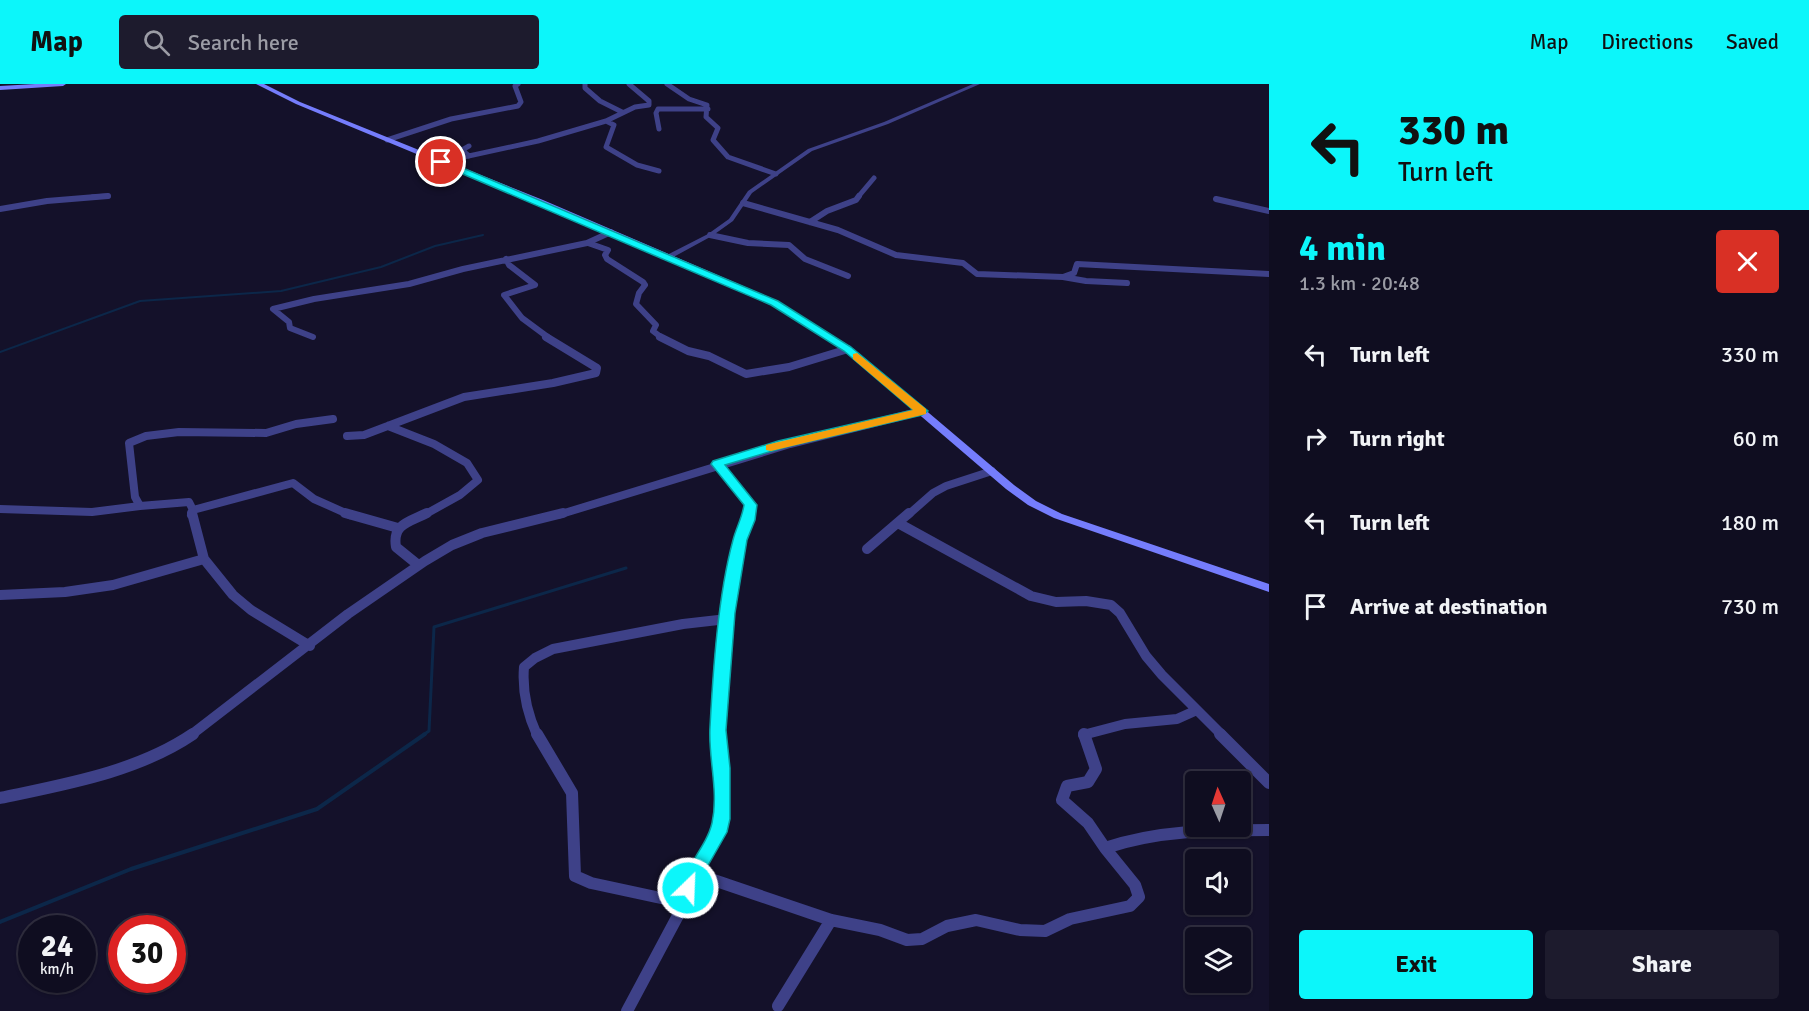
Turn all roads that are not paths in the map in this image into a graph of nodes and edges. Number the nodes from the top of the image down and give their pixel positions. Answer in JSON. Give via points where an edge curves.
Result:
{"nodes":[{"id":1,"x":63,"y":84,"type":"edge"},
{"id":2,"x":259,"y":84,"type":"edge"},
{"id":3,"x":518,"y":84,"type":"edge"},
{"id":4,"x":585,"y":84,"type":"edge"},
{"id":5,"x":629,"y":84,"type":"edge"},
{"id":6,"x":667,"y":84,"type":"edge"},
{"id":7,"x":977,"y":84,"type":"edge"},
{"id":8,"x":0,"y":87,"type":"edge"},
{"id":9,"x":649,"y":105,"type":"junction"},
{"id":10,"x":658,"y":109,"type":"junction"},
{"id":11,"x":708,"y":109,"type":"junction"},
{"id":12,"x":622,"y":112,"type":"junction"},
{"id":13,"x":606,"y":121,"type":"junction"},
{"id":14,"x":660,"y":129,"type":"dead end"},
{"id":15,"x":387,"y":140,"type":"junction"},
{"id":16,"x":469,"y":146,"type":"dead end"},
{"id":17,"x":468,"y":156,"type":"junction"},
{"id":18,"x":441,"y":162,"type":"junction"},
{"id":19,"x":659,"y":171,"type":"dead end"},
{"id":20,"x":776,"y":174,"type":"junction"},
{"id":21,"x":874,"y":178,"type":"dead end"},
{"id":22,"x":108,"y":196,"type":"dead end"},
{"id":23,"x":1216,"y":199,"type":"dead end"},
{"id":24,"x":743,"y":203,"type":"junction"},
{"id":25,"x":0,"y":209,"type":"edge"},
{"id":26,"x":1269,"y":211,"type":"edge"},
{"id":27,"x":810,"y":222,"type":"junction"},
{"id":28,"x":611,"y":232,"type":"junction"},
{"id":29,"x":710,"y":235,"type":"junction"},
{"id":30,"x":588,"y":243,"type":"junction"},
{"id":31,"x":665,"y":258,"type":"junction"},
{"id":32,"x":506,"y":259,"type":"junction"},
{"id":33,"x":1269,"y":274,"type":"edge"},
{"id":34,"x":848,"y":276,"type":"dead end"},
{"id":35,"x":1063,"y":277,"type":"junction"},
{"id":36,"x":1127,"y":283,"type":"dead end"},
{"id":37,"x":313,"y":337,"type":"dead end"},
{"id":38,"x":848,"y":349,"type":"junction"},
{"id":39,"x":922,"y":411,"type":"junction"},
{"id":40,"x":333,"y":419,"type":"dead end"},
{"id":41,"x":388,"y":426,"type":"junction"},
{"id":42,"x":347,"y":436,"type":"dead end"},
{"id":43,"x":717,"y":464,"type":"junction"},
{"id":44,"x":992,"y":471,"type":"junction"},
{"id":45,"x":141,"y":506,"type":"junction"},
{"id":46,"x":0,"y":509,"type":"edge"},
{"id":47,"x":193,"y":510,"type":"junction"},
{"id":48,"x":898,"y":523,"type":"junction"},
{"id":49,"x":398,"y":528,"type":"junction"},
{"id":50,"x":867,"y":549,"type":"dead end"},
{"id":51,"x":204,"y":559,"type":"junction"},
{"id":52,"x":417,"y":564,"type":"junction"},
{"id":53,"x":1269,"y":588,"type":"edge"},
{"id":54,"x":0,"y":596,"type":"edge"},
{"id":55,"x":727,"y":619,"type":"junction"},
{"id":56,"x":310,"y":645,"type":"junction"},
{"id":57,"x":1197,"y":710,"type":"junction"},
{"id":58,"x":1269,"y":783,"type":"edge"},
{"id":59,"x":0,"y":798,"type":"edge"},
{"id":60,"x":1269,"y":830,"type":"edge"},
{"id":61,"x":1105,"y":848,"type":"junction"},
{"id":62,"x":693,"y":873,"type":"junction"},
{"id":63,"x":684,"y":903,"type":"junction"},
{"id":64,"x":831,"y":920,"type":"junction"},
{"id":65,"x":778,"y":1006,"type":"dead end"},
{"id":66,"x":627,"y":1011,"type":"edge"}],
"edges":[{"from":1,"to":8,"type":"main road"},
{"from":2,"to":15,"type":"main road"},
{"from":3,"to":15,"type":"street","via":[[518,106],[423,127]]},
{"from":4,"to":12,"type":"street","via":[[600,101]]},
{"from":5,"to":9,"type":"street","via":[[649,100]]},
{"from":6,"to":11,"type":"street"},
{"from":7,"to":20,"type":"street","via":[[810,150]]},
{"from":9,"to":10,"type":"street"},
{"from":9,"to":12,"type":"street"},
{"from":10,"to":11,"type":"street"},
{"from":10,"to":14,"type":"street"},
{"from":11,"to":20,"type":"street","via":[[706,117],[718,128],[713,140],[728,157]]},
{"from":12,"to":13,"type":"street"},
{"from":13,"to":17,"type":"street"},
{"from":13,"to":19,"type":"street","via":[[614,125],[606,147],[637,165]]},
{"from":15,"to":18,"type":"main road"},
{"from":16,"to":17,"type":"street","via":[[462,150]]},
{"from":17,"to":18,"type":"street"},
{"from":18,"to":28,"type":"main road"},
{"from":20,"to":24,"type":"street","via":[[750,192]]},
{"from":21,"to":27,"type":"street","via":[[856,200]]},
{"from":22,"to":25,"type":"street"},
{"from":23,"to":26,"type":"street"},
{"from":24,"to":27,"type":"street"},
{"from":24,"to":29,"type":"street","via":[[731,220]]},
{"from":27,"to":35,"type":"street","via":[[896,255],[963,263],[977,274]]},
{"from":28,"to":30,"type":"street"},
{"from":28,"to":31,"type":"main road"},
{"from":29,"to":31,"type":"street"},
{"from":29,"to":34,"type":"street","via":[[748,243],[789,245],[805,259]]},
{"from":30,"to":32,"type":"street"},
{"from":30,"to":38,"type":"street","via":[[604,247],[608,250],[607,259],[643,282],[636,300],[638,310],[656,325],[653,331],[658,336],[688,351],[746,374],[789,367]]},
{"from":31,"to":38,"type":"main road","via":[[775,303]]},
{"from":32,"to":37,"type":"street","via":[[409,284],[273,309],[289,322],[290,328]]},
{"from":32,"to":41,"type":"street","via":[[509,266],[535,285],[504,295],[511,306],[531,326],[597,368],[596,373],[464,397]]},
{"from":33,"to":35,"type":"street","via":[[1077,264],[1074,273]]},
{"from":35,"to":36,"type":"street"},
{"from":38,"to":39,"type":"main road"},
{"from":39,"to":43,"type":"street","via":[[782,444]]},
{"from":39,"to":44,"type":"main road"},
{"from":40,"to":45,"type":"street","via":[[266,433],[179,432],[146,436],[129,443],[135,497]]},
{"from":41,"to":42,"type":"street","via":[[364,435]]},
{"from":41,"to":49,"type":"street","via":[[424,439],[467,463],[478,480],[454,499]]},
{"from":43,"to":52,"type":"street","via":[[572,511],[480,532]]},
{"from":43,"to":55,"type":"street","via":[[750,505]]},
{"from":44,"to":48,"type":"street","via":[[939,490]]},
{"from":44,"to":53,"type":"main road","via":[[1032,503],[1058,516]]},
{"from":45,"to":46,"type":"street","via":[[92,512]]},
{"from":45,"to":47,"type":"street","via":[[189,502]]},
{"from":47,"to":49,"type":"street","via":[[293,483],[325,503],[373,523]]},
{"from":47,"to":51,"type":"street"},
{"from":48,"to":50,"type":"street"},
{"from":48,"to":57,"type":"street","via":[[1031,596],[1056,602],[1111,605],[1152,662]]},
{"from":49,"to":52,"type":"street","via":[[394,536],[396,547]]},
{"from":51,"to":54,"type":"street","via":[[129,582]]},
{"from":51,"to":56,"type":"street","via":[[233,595],[251,610]]},
{"from":52,"to":56,"type":"street"},
{"from":55,"to":62,"type":"street","via":[[717,730],[722,768],[721,819],[718,832]]},
{"from":55,"to":63,"type":"street","via":[[553,649],[524,668],[522,679],[527,714],[547,755],[572,792],[575,876],[627,892]]},
{"from":56,"to":59,"type":"street","via":[[169,748],[131,766]]},
{"from":57,"to":58,"type":"street"},
{"from":57,"to":61,"type":"street","via":[[1177,719],[1125,724],[1083,734],[1096,769],[1088,782],[1067,786],[1062,800],[1088,823]]},
{"from":60,"to":61,"type":"street","via":[[1191,831],[1125,840]]},
{"from":61,"to":64,"type":"street","via":[[1135,885],[1139,897],[1130,906],[1070,919],[1045,931],[976,920],[947,926],[922,939],[907,940]]},
{"from":62,"to":63,"type":"street"},
{"from":62,"to":64,"type":"street"},
{"from":63,"to":66,"type":"street"},
{"from":64,"to":65,"type":"street"}]}
